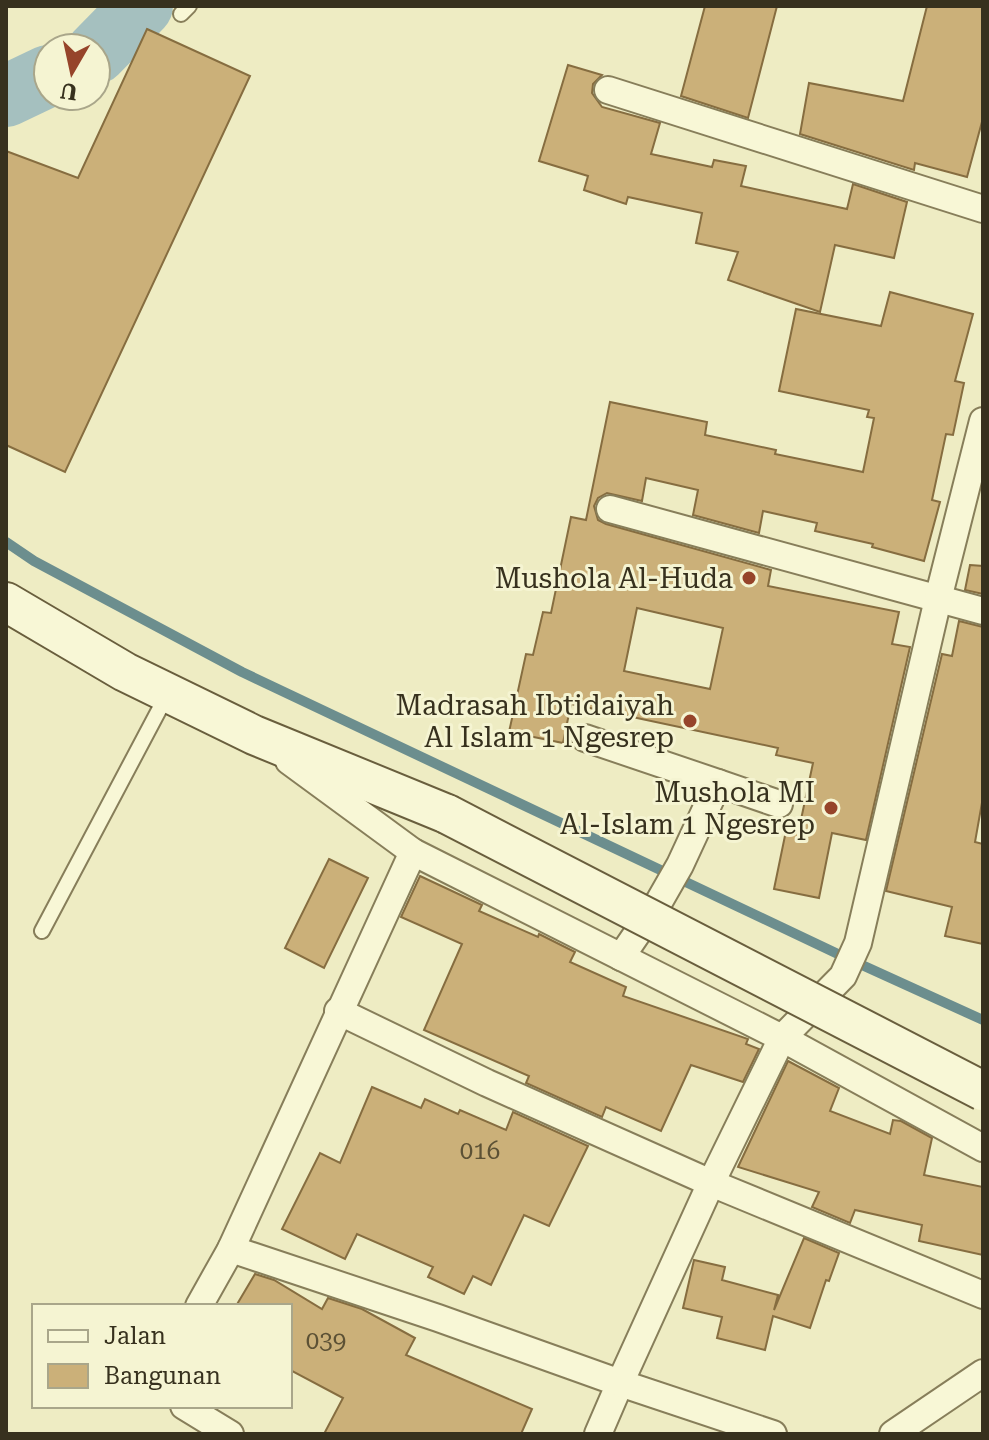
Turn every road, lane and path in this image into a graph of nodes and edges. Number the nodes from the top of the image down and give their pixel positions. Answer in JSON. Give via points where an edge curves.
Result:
{"nodes":[{"id":1,"x":608,"y":90,"type":"dead end"},
{"id":2,"x":983,"y":209,"type":"edge"},
{"id":3,"x":983,"y":421,"type":"edge"},
{"id":4,"x":610,"y":509,"type":"dead end"},
{"id":5,"x":938,"y":599,"type":"junction"},
{"id":6,"x":6,"y":602,"type":"edge"},
{"id":7,"x":983,"y":611,"type":"edge"},
{"id":8,"x":168,"y":693,"type":"junction"},
{"id":9,"x":254,"y":735,"type":"junction"},
{"id":10,"x":585,"y":738,"type":"dead end"},
{"id":11,"x":718,"y":783,"type":"junction"},
{"id":12,"x":779,"y":804,"type":"dead end"},
{"id":13,"x":413,"y":852,"type":"junction"},
{"id":14,"x":42,"y":931,"type":"dead end"},
{"id":15,"x":621,"y":957,"type":"junction"},
{"id":16,"x":338,"y":1011,"type":"junction"},
{"id":17,"x":782,"y":1038,"type":"junction"},
{"id":18,"x":983,"y":1091,"type":"edge"},
{"id":19,"x":983,"y":1148,"type":"edge"},
{"id":20,"x":711,"y":1183,"type":"junction"},
{"id":21,"x":231,"y":1249,"type":"junction"},
{"id":22,"x":983,"y":1295,"type":"edge"},
{"id":23,"x":200,"y":1304,"type":"edge"},
{"id":24,"x":983,"y":1373,"type":"edge"},
{"id":25,"x":620,"y":1383,"type":"junction"},
{"id":26,"x":187,"y":1408,"type":"edge"},
{"id":27,"x":230,"y":1434,"type":"edge"},
{"id":28,"x":598,"y":1434,"type":"edge"},
{"id":29,"x":773,"y":1434,"type":"edge"},
{"id":30,"x":893,"y":1434,"type":"edge"}],
"edges":[{"from":1,"to":2,"type":"street"},
{"from":3,"to":5,"type":"street"},
{"from":4,"to":5,"type":"street"},
{"from":5,"to":7,"type":"street"},
{"from":5,"to":17,"type":"street","via":[[858,943],[843,976]]},
{"from":6,"to":8,"type":"main road"},
{"from":8,"to":9,"type":"main road"},
{"from":8,"to":14,"type":"lane"},
{"from":9,"to":13,"type":"street"},
{"from":9,"to":18,"type":"main road","bridge":true,"via":[[447,814]]},
{"from":10,"to":11,"type":"street"},
{"from":11,"to":12,"type":"street"},
{"from":11,"to":15,"type":"street","via":[[680,865]]},
{"from":13,"to":15,"type":"street"},
{"from":13,"to":16,"type":"street"},
{"from":15,"to":17,"type":"street"},
{"from":16,"to":20,"type":"street"},
{"from":16,"to":21,"type":"street"},
{"from":17,"to":19,"type":"street"},
{"from":17,"to":20,"type":"street"},
{"from":20,"to":22,"type":"street"},
{"from":20,"to":25,"type":"street"},
{"from":21,"to":23,"type":"street"},
{"from":21,"to":25,"type":"street"},
{"from":24,"to":30,"type":"street"},
{"from":25,"to":28,"type":"street"},
{"from":25,"to":29,"type":"street"},
{"from":26,"to":27,"type":"street"}]}
